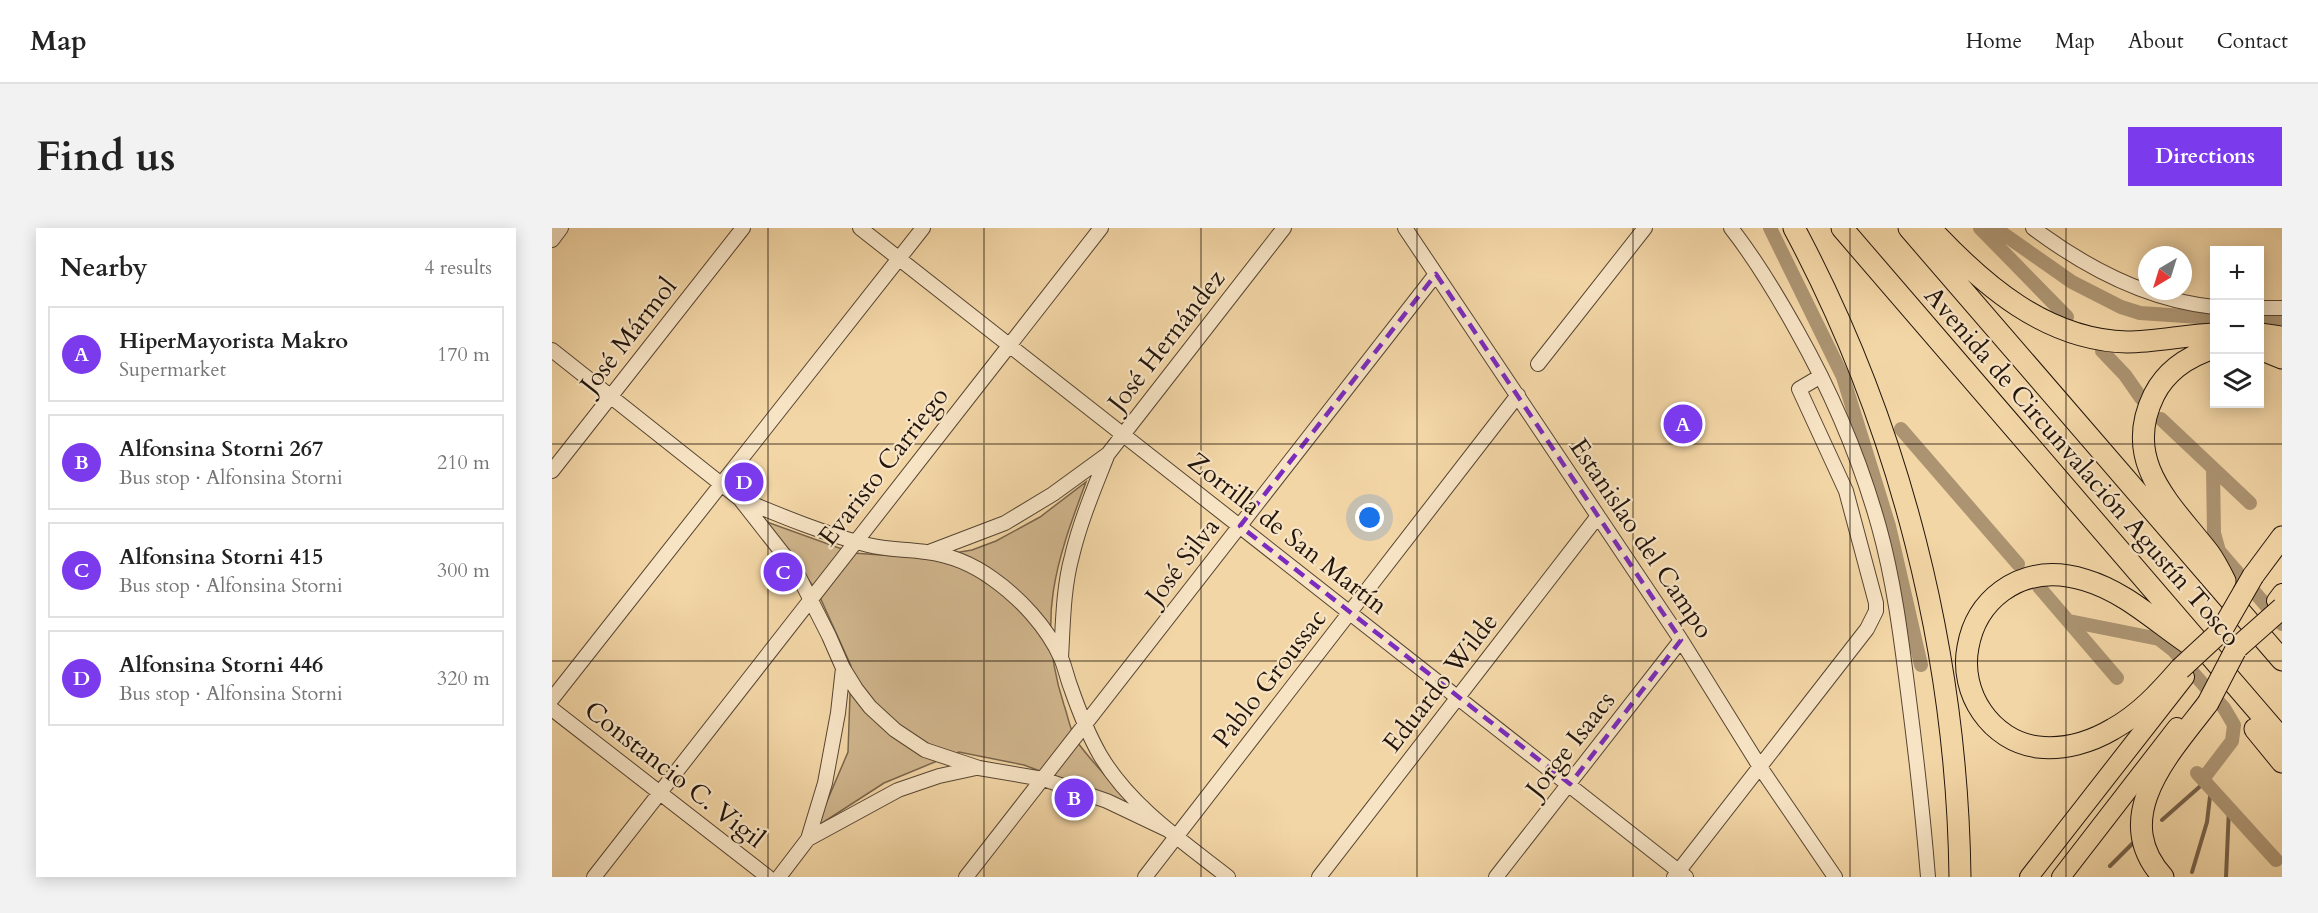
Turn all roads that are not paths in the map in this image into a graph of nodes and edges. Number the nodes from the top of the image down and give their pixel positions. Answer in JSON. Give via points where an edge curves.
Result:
{"nodes":[{"id":1,"x":561,"y":228,"type":"edge"},
{"id":2,"x":743,"y":228,"type":"edge"},
{"id":3,"x":860,"y":228,"type":"edge"},
{"id":4,"x":923,"y":228,"type":"edge"},
{"id":5,"x":1101,"y":228,"type":"edge"},
{"id":6,"x":1284,"y":228,"type":"edge"},
{"id":7,"x":1405,"y":228,"type":"edge"},
{"id":8,"x":1645,"y":228,"type":"edge"},
{"id":9,"x":1731,"y":228,"type":"edge"},
{"id":10,"x":1794,"y":228,"type":"edge"},
{"id":11,"x":1842,"y":228,"type":"edge"},
{"id":12,"x":1909,"y":228,"type":"edge"},
{"id":13,"x":1930,"y":228,"type":"edge"},
{"id":14,"x":2033,"y":228,"type":"edge"},
{"id":15,"x":552,"y":240,"type":"edge"},
{"id":16,"x":899,"y":258,"type":"junction"},
{"id":17,"x":1436,"y":274,"type":"junction"},
{"id":18,"x":2210,"y":306,"type":"edge"},
{"id":19,"x":2264,"y":308,"type":"edge"},
{"id":20,"x":2282,"y":308,"type":"edge"},
{"id":21,"x":2210,"y":334,"type":"edge"},
{"id":22,"x":2264,"y":335,"type":"edge"},
{"id":23,"x":2282,"y":337,"type":"edge"},
{"id":24,"x":1010,"y":344,"type":"junction"},
{"id":25,"x":552,"y":350,"type":"edge"},
{"id":26,"x":2210,"y":350,"type":"edge"},
{"id":27,"x":2264,"y":351,"type":"edge"},
{"id":28,"x":2282,"y":358,"type":"edge"},
{"id":29,"x":1538,"y":364,"type":"dead end"},
{"id":30,"x":1821,"y":376,"type":"junction"},
{"id":31,"x":1518,"y":395,"type":"junction"},
{"id":32,"x":611,"y":396,"type":"junction"},
{"id":33,"x":1123,"y":434,"type":"junction"},
{"id":34,"x":1108,"y":454,"type":"junction"},
{"id":35,"x":552,"y":471,"type":"edge"},
{"id":36,"x":721,"y":483,"type":"junction"},
{"id":37,"x":740,"y":499,"type":"junction"},
{"id":38,"x":1598,"y":516,"type":"junction"},
{"id":39,"x":1240,"y":526,"type":"junction"},
{"id":40,"x":2282,"y":537,"type":"edge"},
{"id":41,"x":854,"y":542,"type":"junction"},
{"id":42,"x":929,"y":552,"type":"junction"},
{"id":43,"x":2282,"y":554,"type":"edge"},
{"id":44,"x":2256,"y":579,"type":"junction"},
{"id":45,"x":811,"y":599,"type":"junction"},
{"id":46,"x":2280,"y":600,"type":"edge"},
{"id":47,"x":1350,"y":612,"type":"junction"},
{"id":48,"x":2247,"y":620,"type":"junction"},
{"id":49,"x":1682,"y":640,"type":"junction"},
{"id":50,"x":2282,"y":646,"type":"edge"},
{"id":51,"x":1061,"y":658,"type":"junction"},
{"id":52,"x":2282,"y":660,"type":"edge"},
{"id":53,"x":2214,"y":661,"type":"junction"},
{"id":54,"x":843,"y":668,"type":"junction"},
{"id":55,"x":2183,"y":672,"type":"junction"},
{"id":56,"x":1459,"y":697,"type":"junction"},
{"id":57,"x":552,"y":699,"type":"edge"},
{"id":58,"x":2205,"y":699,"type":"junction"},
{"id":59,"x":552,"y":709,"type":"edge"},
{"id":60,"x":1085,"y":725,"type":"junction"},
{"id":61,"x":2282,"y":739,"type":"edge"},
{"id":62,"x":2282,"y":762,"type":"edge"},
{"id":63,"x":1760,"y":767,"type":"junction"},
{"id":64,"x":979,"y":768,"type":"junction"},
{"id":65,"x":1043,"y":779,"type":"junction"},
{"id":66,"x":1570,"y":784,"type":"junction"},
{"id":67,"x":659,"y":793,"type":"junction"},
{"id":68,"x":1172,"y":834,"type":"junction"},
{"id":69,"x":808,"y":839,"type":"junction"},
{"id":70,"x":1680,"y":875,"type":"edge"},
{"id":71,"x":594,"y":877,"type":"edge"},
{"id":72,"x":768,"y":877,"type":"edge"},
{"id":73,"x":778,"y":877,"type":"edge"},
{"id":74,"x":966,"y":877,"type":"edge"},
{"id":75,"x":1145,"y":877,"type":"edge"},
{"id":76,"x":1228,"y":877,"type":"edge"},
{"id":77,"x":1319,"y":877,"type":"edge"},
{"id":78,"x":1496,"y":877,"type":"edge"},
{"id":79,"x":1835,"y":877,"type":"edge"},
{"id":80,"x":1928,"y":877,"type":"edge"},
{"id":81,"x":1960,"y":877,"type":"edge"},
{"id":82,"x":2029,"y":877,"type":"edge"},
{"id":83,"x":2061,"y":877,"type":"edge"},
{"id":84,"x":2163,"y":877,"type":"edge"}],
"edges":[{"from":1,"to":15,"type":"street"},
{"from":2,"to":32,"type":"street","name":"José Mármol"},
{"from":3,"to":16,"type":"street","name":"Zorrilla de San Martín"},
{"from":4,"to":16,"type":"street"},
{"from":5,"to":24,"type":"street","name":"Evaristo Carriego"},
{"from":6,"to":33,"type":"street","name":"José Hernández"},
{"from":7,"to":17,"type":"street","name":"Estanislao del Campo"},
{"from":8,"to":29,"type":"street"},
{"from":9,"to":30,"type":"street","via":[[1781,302]]},
{"from":10,"to":81,"type":"highway","via":[[1856,357],[1882,425],[1914,534],[1945,700]]},
{"from":11,"to":53,"type":"highway","name":"Avenida de Circunvalación Agustín Tosco"},
{"from":12,"to":48,"type":"highway","name":"Avenida de Circunvalación Agustín Tosco"},
{"from":13,"to":21,"type":"highway","via":[[1997,291],[2067,332],[2131,342]]},
{"from":14,"to":18,"type":"street","via":[[2127,284]]},
{"from":16,"to":24,"type":"street","name":"Zorrilla de San Martín"},
{"from":16,"to":36,"type":"street"},
{"from":17,"to":31,"type":"street","name":"Estanislao del Campo"},
{"from":17,"to":39,"type":"street","name":"José Silva"},
{"from":19,"to":20,"type":"street"},
{"from":22,"to":23,"type":"highway"},
{"from":24,"to":33,"type":"street","name":"Zorrilla de San Martín"},
{"from":24,"to":41,"type":"street","name":"Evaristo Carriego"},
{"from":25,"to":32,"type":"street"},
{"from":26,"to":48,"type":"highway","via":[[2177,367],[2158,389],[2146,417],[2144,444],[2157,489],[2210,555]]},
{"from":27,"to":28,"type":"highway"},
{"from":30,"to":63,"type":"street","via":[[1799,389],[1846,491],[1876,611],[1867,629]]},
{"from":30,"to":80,"type":"street","via":[[1851,444],[1885,554],[1899,622]]},
{"from":31,"to":38,"type":"street","name":"Estanislao del Campo"},
{"from":31,"to":47,"type":"street","name":"Pablo Groussac"},
{"from":32,"to":35,"type":"street","name":"José Mármol"},
{"from":32,"to":36,"type":"street"},
{"from":33,"to":34,"type":"street","name":"José Hernández"},
{"from":33,"to":39,"type":"street","name":"Zorrilla de San Martín"},
{"from":34,"to":42,"type":"street","name":"José Hernández","via":[[1014,518]]},
{"from":34,"to":51,"type":"street","name":"José Hernández","via":[[1071,558]]},
{"from":36,"to":37,"type":"street"},
{"from":36,"to":57,"type":"street"},
{"from":37,"to":41,"type":"street"},
{"from":37,"to":45,"type":"street","via":[[795,568]]},
{"from":38,"to":49,"type":"street","name":"Estanislao del Campo"},
{"from":38,"to":56,"type":"street","name":"Eduardo Wilde"},
{"from":39,"to":47,"type":"street","name":"Zorrilla de San Martín"},
{"from":39,"to":60,"type":"street","name":"José Silva"},
{"from":40,"to":44,"type":"highway"},
{"from":41,"to":42,"type":"street"},
{"from":41,"to":45,"type":"street","name":"Evaristo Carriego"},
{"from":42,"to":51,"type":"street","via":[[974,567],[1011,592]]},
{"from":43,"to":44,"type":"main road"},
{"from":44,"to":55,"type":"highway","bridge":true,"via":[[2221,630]]},
{"from":45,"to":54,"type":"street"},
{"from":45,"to":67,"type":"street","name":"Evaristo Carriego"},
{"from":46,"to":58,"type":"highway","bridge":true,"via":[[2237,649]]},
{"from":47,"to":56,"type":"street","name":"Zorrilla de San Martín"},
{"from":47,"to":68,"type":"street","name":"Pablo Groussac"},
{"from":48,"to":50,"type":"highway"},
{"from":48,"to":52,"type":"highway","name":"Avenida de Circunvalación Agustín Tosco"},
{"from":49,"to":63,"type":"street","name":"Estanislao del Campo"},
{"from":49,"to":66,"type":"street","name":"Jorge Isaacs"},
{"from":51,"to":60,"type":"street"},
{"from":53,"to":55,"type":"highway","via":[[2124,597],[2086,580],[2053,574],[2009,585],[1986,606],[1973,627],[1966,666],[1976,703],[1995,727],[2022,742],[2051,748],[2080,743],[2127,721]]},
{"from":53,"to":61,"type":"highway","name":"Avenida de Circunvalación Agustín Tosco"},
{"from":53,"to":62,"type":"highway","via":[[2253,727]]},
{"from":54,"to":64,"type":"street","via":[[870,707],[895,730],[925,750]]},
{"from":54,"to":69,"type":"street","via":[[825,783]]},
{"from":55,"to":82,"type":"main road"},
{"from":56,"to":66,"type":"street","name":"Zorrilla de San Martín"},
{"from":56,"to":77,"type":"street","name":"Eduardo Wilde"},
{"from":58,"to":83,"type":"main road"},
{"from":58,"to":84,"type":"highway","via":[[2161,766],[2144,803],[2145,845]]},
{"from":59,"to":67,"type":"street","name":"Constancio C. Vigil"},
{"from":60,"to":65,"type":"street","name":"José Silva"},
{"from":60,"to":68,"type":"street","via":[[1100,755],[1126,790]]},
{"from":63,"to":70,"type":"street"},
{"from":63,"to":79,"type":"street","name":"Estanislao del Campo"},
{"from":64,"to":65,"type":"street"},
{"from":64,"to":69,"type":"street","via":[[898,790]]},
{"from":65,"to":68,"type":"street","via":[[1107,801]]},
{"from":65,"to":74,"type":"street","name":"José Silva"},
{"from":66,"to":70,"type":"street","name":"Zorrilla de San Martín"},
{"from":66,"to":78,"type":"street","name":"Jorge Isaacs"},
{"from":67,"to":71,"type":"street","name":"Evaristo Carriego"},
{"from":67,"to":72,"type":"street","name":"Constancio C. Vigil"},
{"from":68,"to":75,"type":"street","name":"Pablo Groussac"},
{"from":68,"to":76,"type":"street"},
{"from":69,"to":73,"type":"street"}]}
